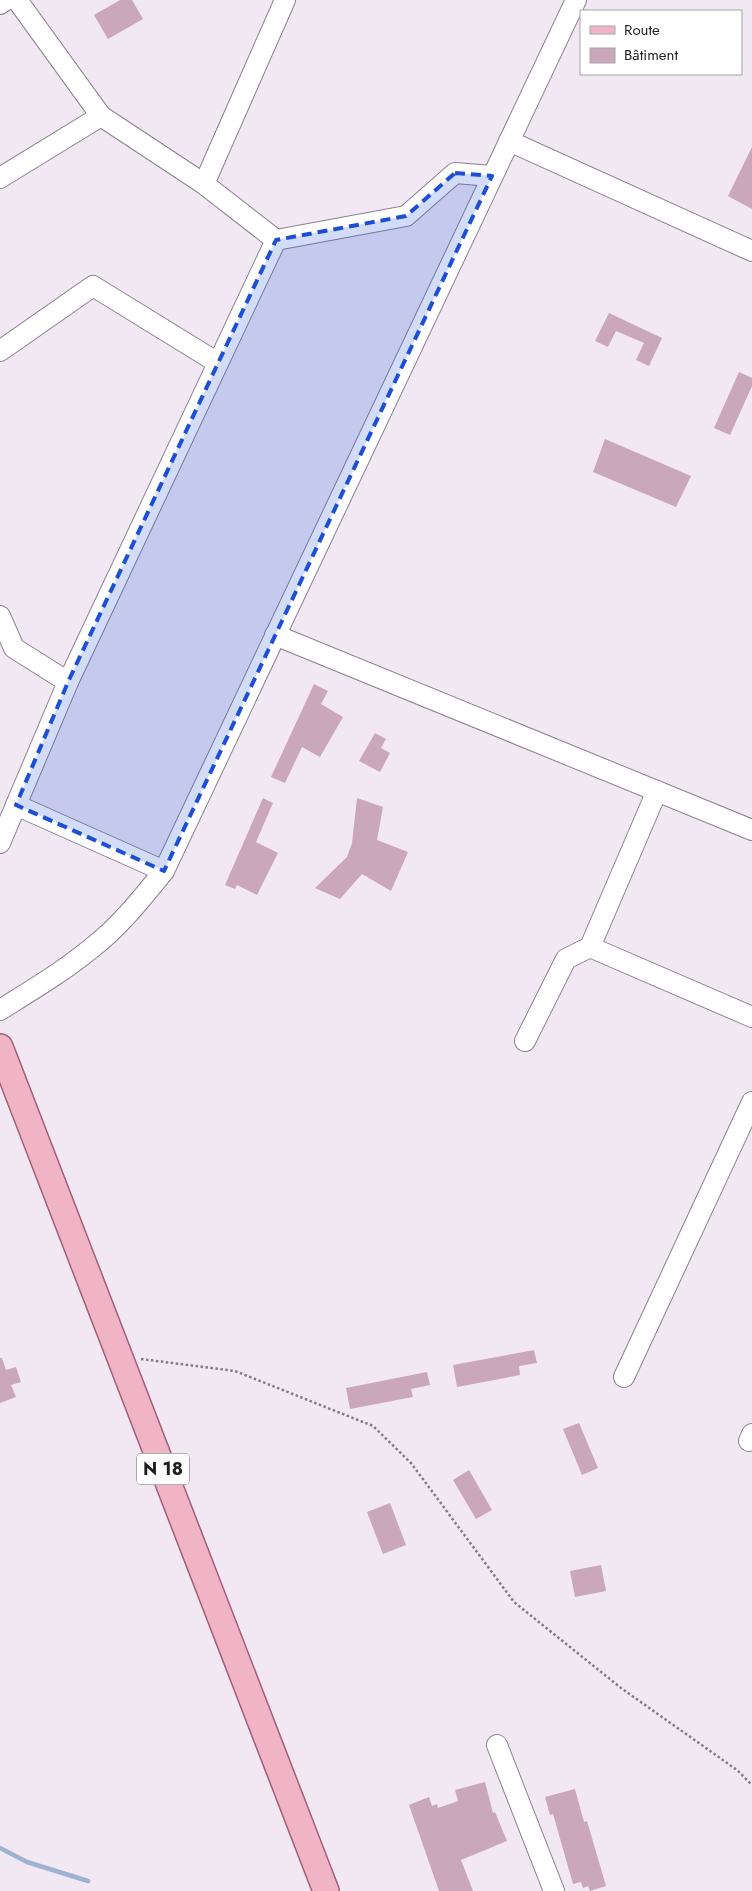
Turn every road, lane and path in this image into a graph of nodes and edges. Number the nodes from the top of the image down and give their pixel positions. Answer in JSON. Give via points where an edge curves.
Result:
{"nodes":[{"id":1,"x":6,"y":0,"type":"edge"},
{"id":2,"x":17,"y":0,"type":"edge"},
{"id":3,"x":286,"y":0,"type":"edge"},
{"id":4,"x":576,"y":0,"type":"edge"},
{"id":5,"x":0,"y":4,"type":"edge"},
{"id":6,"x":101,"y":116,"type":"junction"},
{"id":7,"x":509,"y":141,"type":"junction"},
{"id":8,"x":492,"y":176,"type":"junction"},
{"id":9,"x":0,"y":178,"type":"edge"},
{"id":10,"x":204,"y":184,"type":"junction"},
{"id":11,"x":276,"y":240,"type":"junction"},
{"id":12,"x":752,"y":251,"type":"edge"},
{"id":13,"x":0,"y":351,"type":"edge"},
{"id":14,"x":218,"y":362,"type":"junction"},
{"id":15,"x":0,"y":616,"type":"edge"},
{"id":16,"x":275,"y":635,"type":"junction"},
{"id":17,"x":68,"y":682,"type":"junction"},
{"id":18,"x":657,"y":791,"type":"junction"},
{"id":19,"x":16,"y":805,"type":"junction"},
{"id":20,"x":752,"y":830,"type":"edge"},
{"id":21,"x":0,"y":844,"type":"edge"},
{"id":22,"x":164,"y":871,"type":"junction"},
{"id":23,"x":590,"y":947,"type":"junction"},
{"id":24,"x":0,"y":1010,"type":"edge"},
{"id":25,"x":752,"y":1017,"type":"edge"},
{"id":26,"x":525,"y":1041,"type":"dead end"},
{"id":27,"x":0,"y":1047,"type":"edge"},
{"id":28,"x":752,"y":1102,"type":"edge"},
{"id":29,"x":119,"y":1357,"type":"junction"},
{"id":30,"x":624,"y":1377,"type":"dead end"},
{"id":31,"x":498,"y":1745,"type":"dead end"},
{"id":32,"x":752,"y":1785,"type":"edge"},
{"id":33,"x":326,"y":1891,"type":"edge"},
{"id":34,"x":554,"y":1891,"type":"edge"}],
"edges":[{"from":1,"to":5,"type":"street"},
{"from":2,"to":6,"type":"street"},
{"from":3,"to":10,"type":"street"},
{"from":4,"to":7,"type":"street"},
{"from":6,"to":9,"type":"street"},
{"from":6,"to":10,"type":"street"},
{"from":7,"to":8,"type":"street"},
{"from":7,"to":12,"type":"street"},
{"from":8,"to":11,"type":"street","via":[[455,173],[406,216]]},
{"from":8,"to":16,"type":"street"},
{"from":10,"to":11,"type":"street"},
{"from":11,"to":14,"type":"street"},
{"from":13,"to":14,"type":"street","via":[[94,286]]},
{"from":14,"to":17,"type":"street"},
{"from":15,"to":17,"type":"street","via":[[14,648]]},
{"from":16,"to":18,"type":"street"},
{"from":16,"to":22,"type":"street"},
{"from":17,"to":19,"type":"street"},
{"from":18,"to":20,"type":"street"},
{"from":18,"to":23,"type":"street"},
{"from":19,"to":21,"type":"street"},
{"from":19,"to":22,"type":"street"},
{"from":22,"to":24,"type":"street","via":[[120,923],[94,946]]},
{"from":23,"to":25,"type":"street"},
{"from":23,"to":26,"type":"street","via":[[566,959]]},
{"from":27,"to":29,"type":"main road","number":"N 18"},
{"from":28,"to":30,"type":"street"},
{"from":29,"to":32,"type":"path","via":[[235,1371],[373,1426],[411,1463],[514,1602],[621,1688],[737,1770]]},
{"from":29,"to":33,"type":"main road","number":"N 18"},
{"from":31,"to":34,"type":"street"}]}
